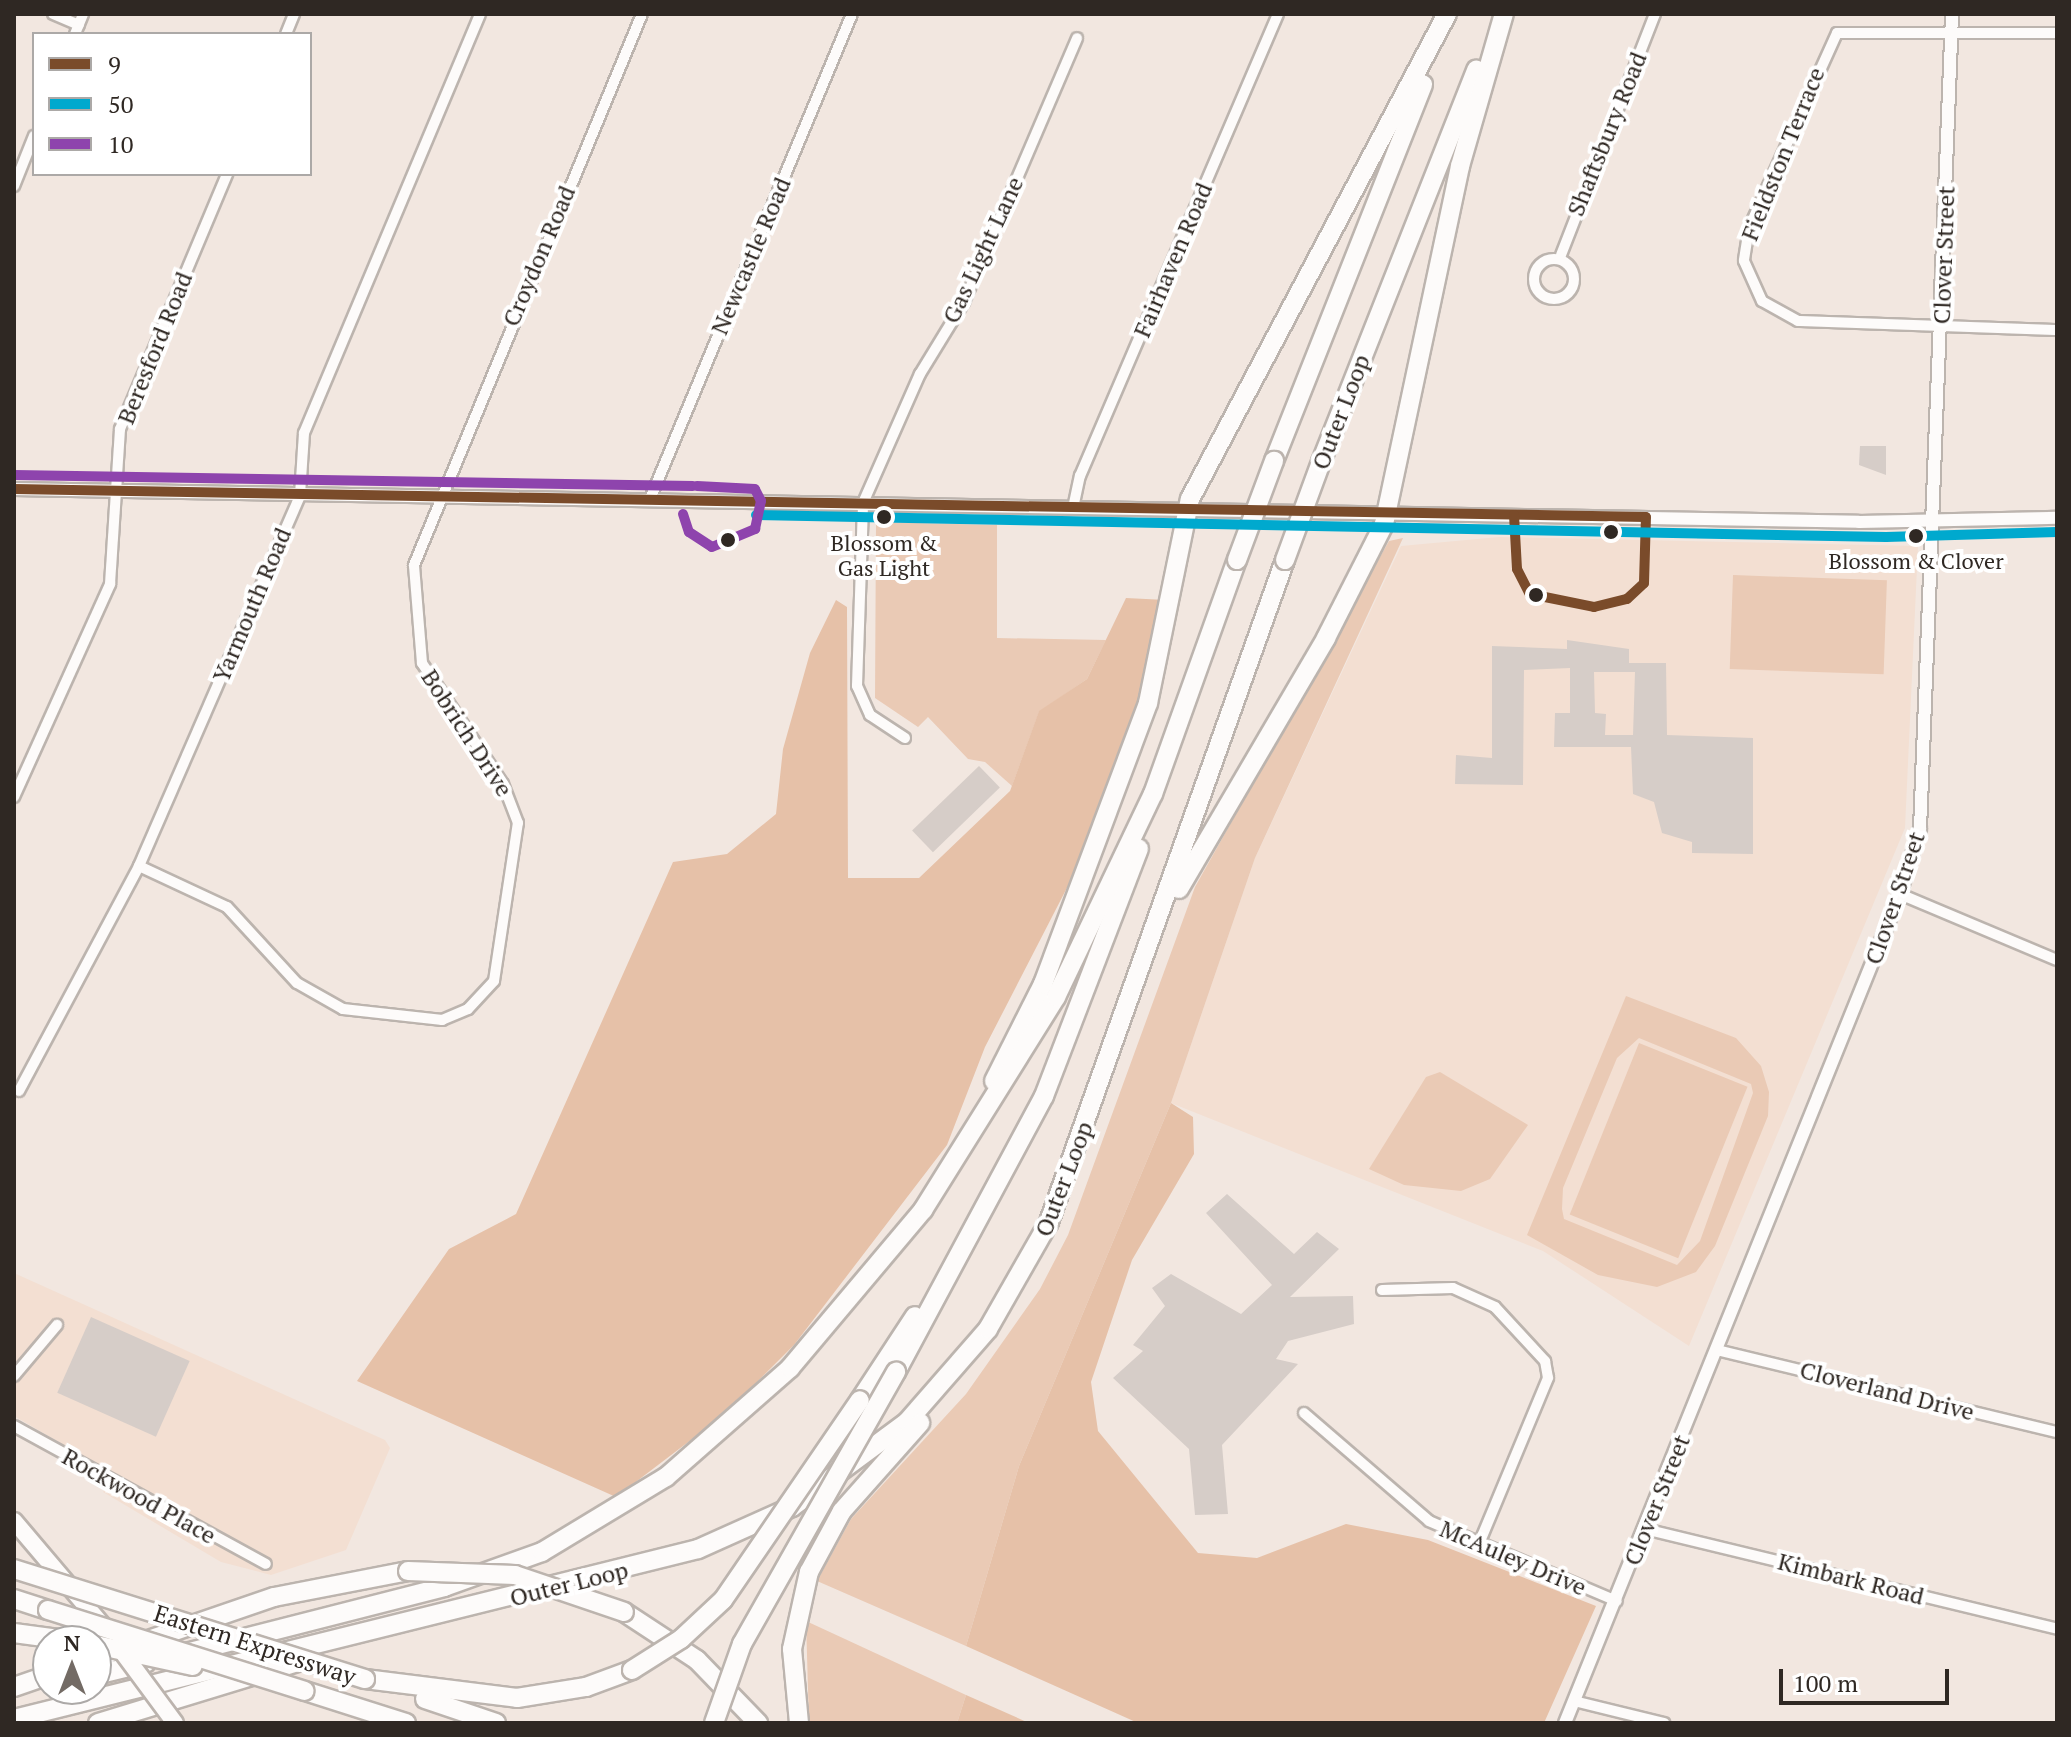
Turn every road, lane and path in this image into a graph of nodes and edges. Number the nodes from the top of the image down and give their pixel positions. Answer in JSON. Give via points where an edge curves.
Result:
{"nodes":[{"id":1,"x":53,"y":14,"type":"edge"},
{"id":2,"x":480,"y":14,"type":"edge"},
{"id":3,"x":642,"y":14,"type":"edge"},
{"id":4,"x":852,"y":14,"type":"edge"},
{"id":5,"x":1278,"y":14,"type":"edge"},
{"id":6,"x":1449,"y":14,"type":"edge"},
{"id":7,"x":1501,"y":14,"type":"edge"},
{"id":8,"x":1655,"y":14,"type":"edge"},
{"id":9,"x":1952,"y":14,"type":"edge"},
{"id":10,"x":79,"y":24,"type":"edge"},
{"id":11,"x":1952,"y":33,"type":"junction"},
{"id":12,"x":2057,"y":33,"type":"edge"},
{"id":13,"x":1077,"y":38,"type":"dead end"},
{"id":14,"x":32,"y":140,"type":"edge"},
{"id":15,"x":18,"y":166,"type":"edge"},
{"id":16,"x":226,"y":176,"type":"edge"},
{"id":17,"x":14,"y":186,"type":"edge"},
{"id":18,"x":1561,"y":255,"type":"junction"},
{"id":19,"x":1941,"y":328,"type":"junction"},
{"id":20,"x":2057,"y":330,"type":"edge"},
{"id":21,"x":14,"y":489,"type":"edge"},
{"id":22,"x":118,"y":491,"type":"junction"},
{"id":23,"x":300,"y":495,"type":"junction"},
{"id":24,"x":436,"y":497,"type":"junction"},
{"id":25,"x":650,"y":499,"type":"junction"},
{"id":26,"x":863,"y":503,"type":"junction"},
{"id":27,"x":1073,"y":508,"type":"junction"},
{"id":28,"x":1187,"y":509,"type":"junction"},
{"id":29,"x":1387,"y":513,"type":"junction"},
{"id":30,"x":2057,"y":518,"type":"edge"},
{"id":31,"x":1935,"y":522,"type":"junction"},
{"id":32,"x":1182,"y":717,"type":"junction"},
{"id":33,"x":905,"y":738,"type":"dead end"},
{"id":34,"x":14,"y":797,"type":"edge"},
{"id":35,"x":139,"y":866,"type":"junction"},
{"id":36,"x":1900,"y":894,"type":"junction"},
{"id":37,"x":2057,"y":960,"type":"edge"},
{"id":38,"x":1140,"y":971,"type":"junction"},
{"id":39,"x":19,"y":1091,"type":"dead end"},
{"id":40,"x":990,"y":1199,"type":"junction"},
{"id":41,"x":923,"y":1210,"type":"junction"},
{"id":42,"x":1382,"y":1290,"type":"dead end"},
{"id":43,"x":57,"y":1325,"type":"dead end"},
{"id":44,"x":988,"y":1329,"type":"junction"},
{"id":45,"x":1717,"y":1350,"type":"junction"},
{"id":46,"x":14,"y":1376,"type":"edge"},
{"id":47,"x":1304,"y":1413,"type":"dead end"},
{"id":48,"x":14,"y":1426,"type":"edge"},
{"id":49,"x":2057,"y":1432,"type":"edge"},
{"id":50,"x":14,"y":1521,"type":"edge"},
{"id":51,"x":1645,"y":1529,"type":"junction"},
{"id":52,"x":1479,"y":1544,"type":"junction"},
{"id":53,"x":266,"y":1564,"type":"dead end"},
{"id":54,"x":14,"y":1569,"type":"edge"},
{"id":55,"x":14,"y":1599,"type":"edge"},
{"id":56,"x":1617,"y":1601,"type":"junction"},
{"id":57,"x":500,"y":1602,"type":"junction"},
{"id":58,"x":92,"y":1625,"type":"edge"},
{"id":59,"x":2057,"y":1629,"type":"edge"},
{"id":60,"x":112,"y":1642,"type":"edge"},
{"id":61,"x":112,"y":1651,"type":"edge"},
{"id":62,"x":112,"y":1653,"type":"edge"},
{"id":63,"x":112,"y":1671,"type":"edge"},
{"id":64,"x":365,"y":1679,"type":"junction"},
{"id":65,"x":305,"y":1691,"type":"junction"},
{"id":66,"x":1574,"y":1701,"type":"junction"},
{"id":67,"x":14,"y":1719,"type":"edge"},
{"id":68,"x":98,"y":1723,"type":"edge"},
{"id":69,"x":175,"y":1723,"type":"edge"},
{"id":70,"x":406,"y":1723,"type":"edge"},
{"id":71,"x":496,"y":1723,"type":"edge"},
{"id":72,"x":714,"y":1723,"type":"edge"},
{"id":73,"x":758,"y":1723,"type":"edge"},
{"id":74,"x":799,"y":1723,"type":"edge"},
{"id":75,"x":1565,"y":1723,"type":"edge"},
{"id":76,"x":1664,"y":1723,"type":"edge"}],
"edges":[{"from":1,"to":10,"type":"street"},
{"from":2,"to":23,"type":"street","name":"Yarmouth Road","via":[[304,433]]},
{"from":3,"to":24,"type":"street","name":"Croydon Road"},
{"from":4,"to":25,"type":"street","name":"Newcastle Road"},
{"from":5,"to":27,"type":"street","name":"Fairhaven Road","via":[[1080,476]]},
{"from":6,"to":28,"type":"highway"},
{"from":6,"to":32,"type":"highway","name":"Outer Loop","bridge":true,"via":[[1274,461]]},
{"from":7,"to":29,"type":"highway","via":[[1458,176]]},
{"from":7,"to":38,"type":"highway","name":"Outer Loop","bridge":true,"via":[[1321,462]]},
{"from":8,"to":18,"type":"street","name":"Shaftsbury Road"},
{"from":9,"to":11,"type":"street","name":"Clover Street"},
{"from":11,"to":12,"type":"street","name":"Fieldston Terrace"},
{"from":11,"to":19,"type":"street","name":"Clover Street"},
{"from":11,"to":19,"type":"street","name":"Fieldston Terrace","via":[[1846,30],[1831,38],[1745,248],[1750,283],[1779,314],[1813,324]]},
{"from":13,"to":26,"type":"street","name":"Gas Light Lane","via":[[964,302],[920,374]]},
{"from":14,"to":15,"type":"street"},
{"from":15,"to":17,"type":"street"},
{"from":16,"to":22,"type":"street","name":"Beresford Road","via":[[120,429]]},
{"from":18,"to":18,"type":"street","name":"Shaftsbury Road","via":[[1535,274],[1547,298],[1563,297],[1572,285]]},
{"from":19,"to":20,"type":"street","name":"Fieldston Terrace"},
{"from":19,"to":31,"type":"street","name":"Clover Street"},
{"from":21,"to":22,"type":"street"},
{"from":22,"to":23,"type":"street"},
{"from":22,"to":34,"type":"street","name":"Beresford Road","via":[[110,584]]},
{"from":23,"to":24,"type":"street"},
{"from":23,"to":35,"type":"street","name":"Yarmouth Road"},
{"from":24,"to":25,"type":"street"},
{"from":24,"to":35,"type":"street","name":"Bobrich Drive","via":[[414,565],[418,650],[440,699],[510,796],[518,823],[506,939],[488,991],[468,1009],[429,1022],[343,1009],[297,983],[227,907]]},
{"from":25,"to":26,"type":"street"},
{"from":26,"to":27,"type":"street"},
{"from":26,"to":33,"type":"street","via":[[857,686],[870,715]]},
{"from":27,"to":28,"type":"street"},
{"from":28,"to":29,"type":"street"},
{"from":28,"to":41,"type":"highway","via":[[1160,666],[1062,933],[1015,1044]]},
{"from":29,"to":31,"type":"street"},
{"from":29,"to":38,"type":"highway","via":[[1326,638],[1207,833]]},
{"from":30,"to":31,"type":"street"},
{"from":31,"to":36,"type":"street","name":"Clover Street","via":[[1925,802]]},
{"from":32,"to":40,"type":"highway","via":[[1088,995]]},
{"from":32,"to":41,"type":"highway","name":"Outer Loop","via":[[1064,981]]},
{"from":35,"to":39,"type":"street","name":"Yarmouth Road"},
{"from":36,"to":37,"type":"street"},
{"from":36,"to":45,"type":"street","name":"Clover Street"},
{"from":38,"to":44,"type":"highway","name":"Outer Loop","via":[[1057,1203]]},
{"from":40,"to":64,"type":"highway","bridge":true,"via":[[723,1600],[688,1634],[632,1670],[586,1687],[517,1698]]},
{"from":40,"to":72,"type":"highway","bridge":true,"via":[[742,1644]]},
{"from":41,"to":63,"type":"highway","name":"Outer Loop","via":[[860,1291],[761,1397],[682,1465],[596,1524],[465,1582]]},
{"from":42,"to":52,"type":"street","via":[[1453,1288],[1495,1307],[1545,1361],[1548,1378]]},
{"from":43,"to":46,"type":"street"},
{"from":44,"to":57,"type":"highway","name":"Outer Loop","via":[[891,1436],[774,1517],[678,1555]]},
{"from":44,"to":74,"type":"highway","via":[[821,1545],[793,1634]]},
{"from":45,"to":49,"type":"street","name":"Cloverland Drive"},
{"from":45,"to":51,"type":"street","name":"Clover Street"},
{"from":47,"to":52,"type":"street","name":"McAuley Drive","via":[[1429,1521]]},
{"from":48,"to":53,"type":"street","name":"Rockwood Place"},
{"from":50,"to":58,"type":"main road"},
{"from":51,"to":56,"type":"street","name":"Clover Street"},
{"from":51,"to":59,"type":"street","name":"Kimbark Road"},
{"from":52,"to":56,"type":"street","name":"McAuley Drive"},
{"from":54,"to":64,"type":"highway","name":"Eastern Expressway","bridge":true},
{"from":55,"to":65,"type":"highway","name":"Eastern Expressway","bridge":true},
{"from":56,"to":66,"type":"street","name":"Clover Street"},
{"from":57,"to":67,"type":"highway","name":"Outer Loop"},
{"from":57,"to":68,"type":"highway"},
{"from":60,"to":65,"type":"highway","bridge":true},
{"from":61,"to":69,"type":"main road","bridge":true},
{"from":62,"to":73,"type":"highway","bridge":true,"via":[[274,1597],[408,1571],[515,1575],[624,1612],[689,1653]]},
{"from":64,"to":71,"type":"highway","name":"Eastern Expressway"},
{"from":65,"to":70,"type":"highway","name":"Eastern Expressway"},
{"from":66,"to":75,"type":"street","name":"Clover Street"},
{"from":66,"to":76,"type":"street"}]}
